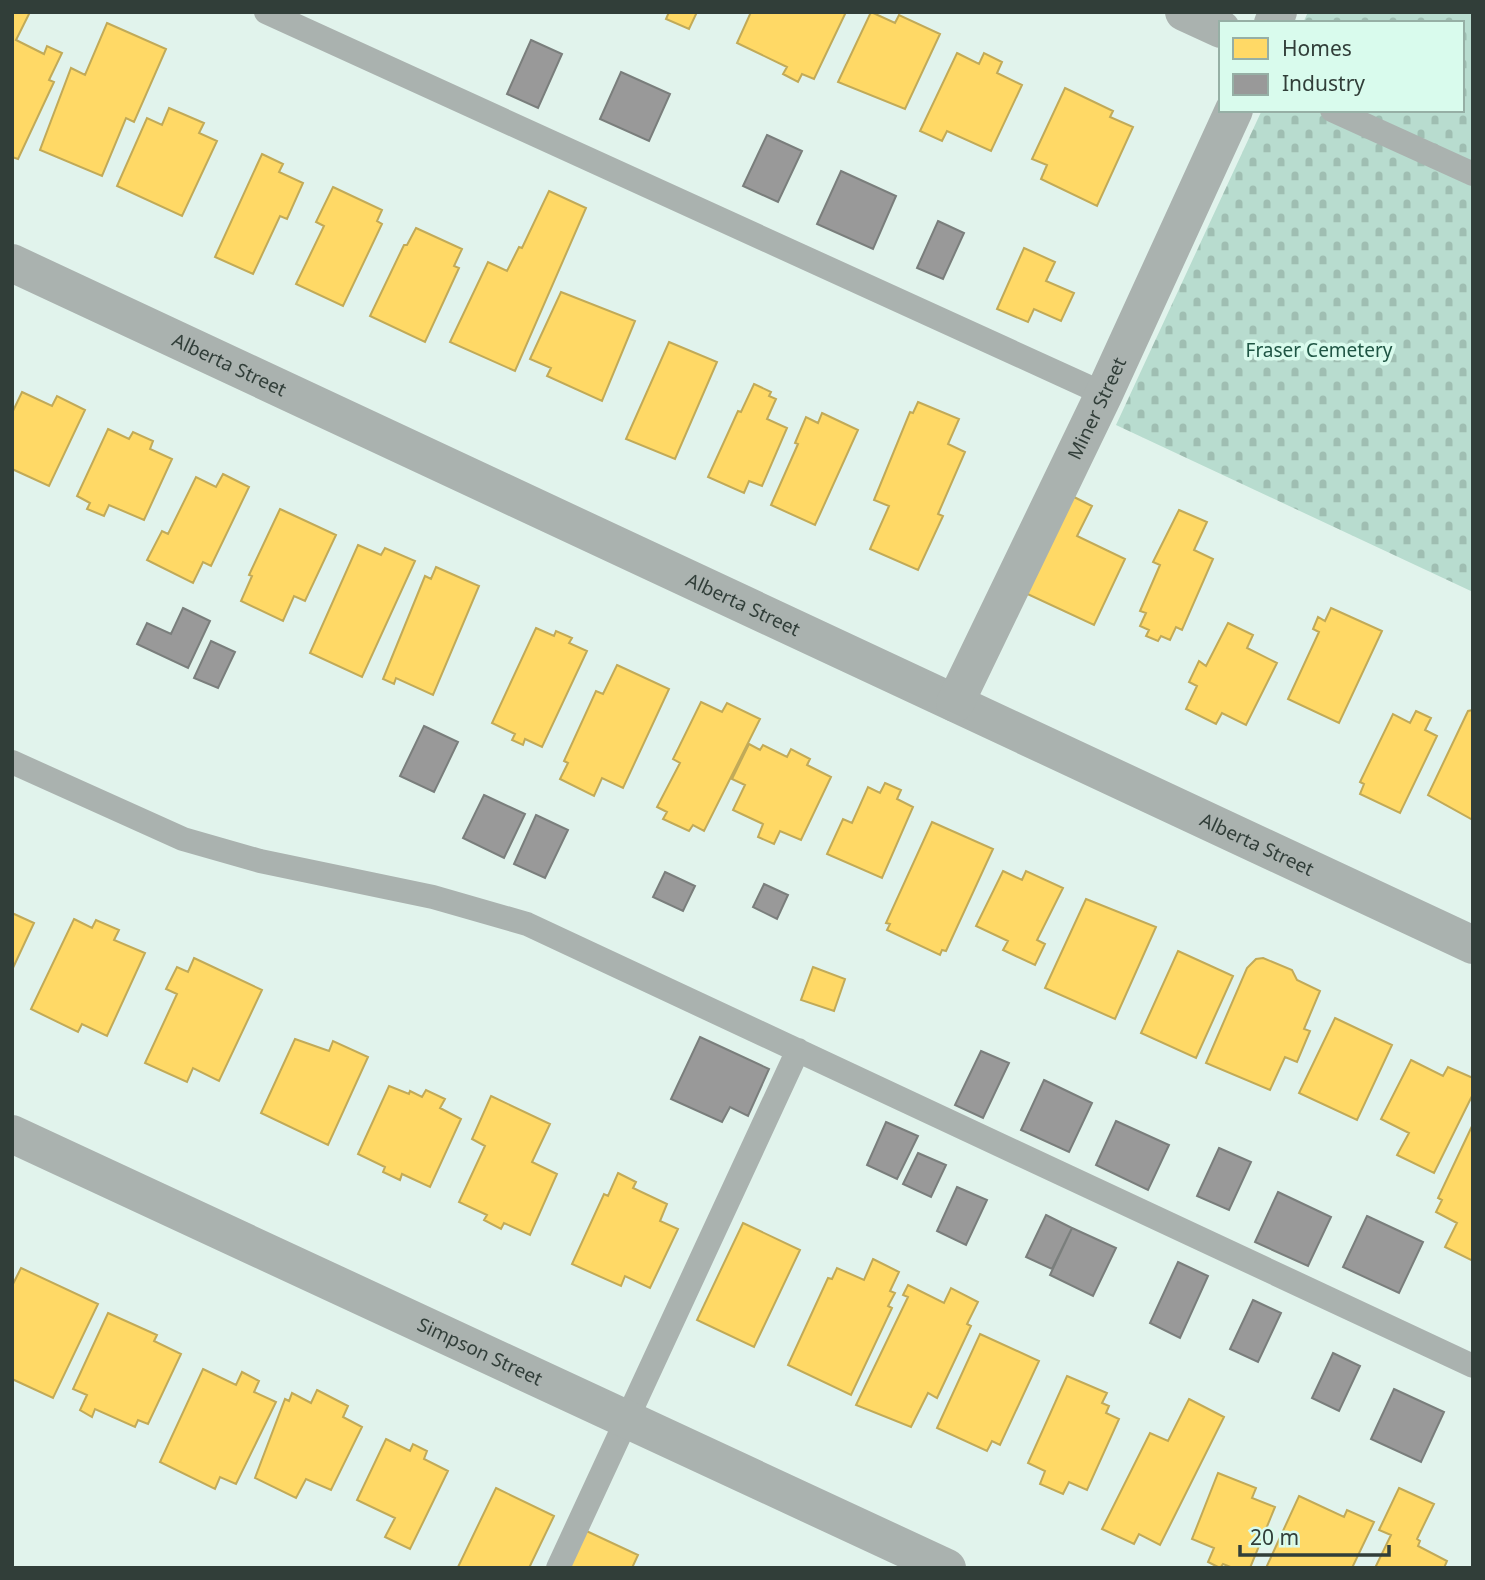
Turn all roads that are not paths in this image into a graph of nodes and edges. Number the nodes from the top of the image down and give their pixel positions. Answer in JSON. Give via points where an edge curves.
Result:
{"nodes":[{"id":1,"x":267,"y":12,"type":"edge"},
{"id":2,"x":1184,"y":12,"type":"edge"},
{"id":3,"x":1219,"y":28,"type":"edge"},
{"id":4,"x":1233,"y":112,"type":"edge"},
{"id":5,"x":1336,"y":112,"type":"edge"},
{"id":6,"x":1473,"y":174,"type":"edge"},
{"id":7,"x":12,"y":263,"type":"edge"},
{"id":8,"x":1104,"y":394,"type":"junction"},
{"id":9,"x":955,"y":703,"type":"junction"},
{"id":10,"x":12,"y":762,"type":"edge"},
{"id":11,"x":1473,"y":945,"type":"edge"},
{"id":12,"x":798,"y":1050,"type":"junction"},
{"id":13,"x":12,"y":1134,"type":"edge"},
{"id":14,"x":1473,"y":1366,"type":"edge"},
{"id":15,"x":628,"y":1419,"type":"junction"},
{"id":16,"x":558,"y":1568,"type":"edge"},
{"id":17,"x":947,"y":1568,"type":"edge"}],
"edges":[{"from":1,"to":8,"type":"lane"},
{"from":2,"to":3,"type":"street"},
{"from":4,"to":8,"type":"street","name":"Miner Street"},
{"from":5,"to":6,"type":"lane"},
{"from":7,"to":9,"type":"street","name":"Alberta Street"},
{"from":8,"to":9,"type":"street","name":"Miner Street"},
{"from":9,"to":11,"type":"street","name":"Alberta Street"},
{"from":10,"to":12,"type":"lane","via":[[183,839],[260,861],[433,897],[527,924]]},
{"from":12,"to":14,"type":"lane"},
{"from":12,"to":15,"type":"lane"},
{"from":13,"to":15,"type":"street","name":"Simpson Street"},
{"from":15,"to":16,"type":"lane"},
{"from":15,"to":17,"type":"street","name":"Simpson Street"}]}
